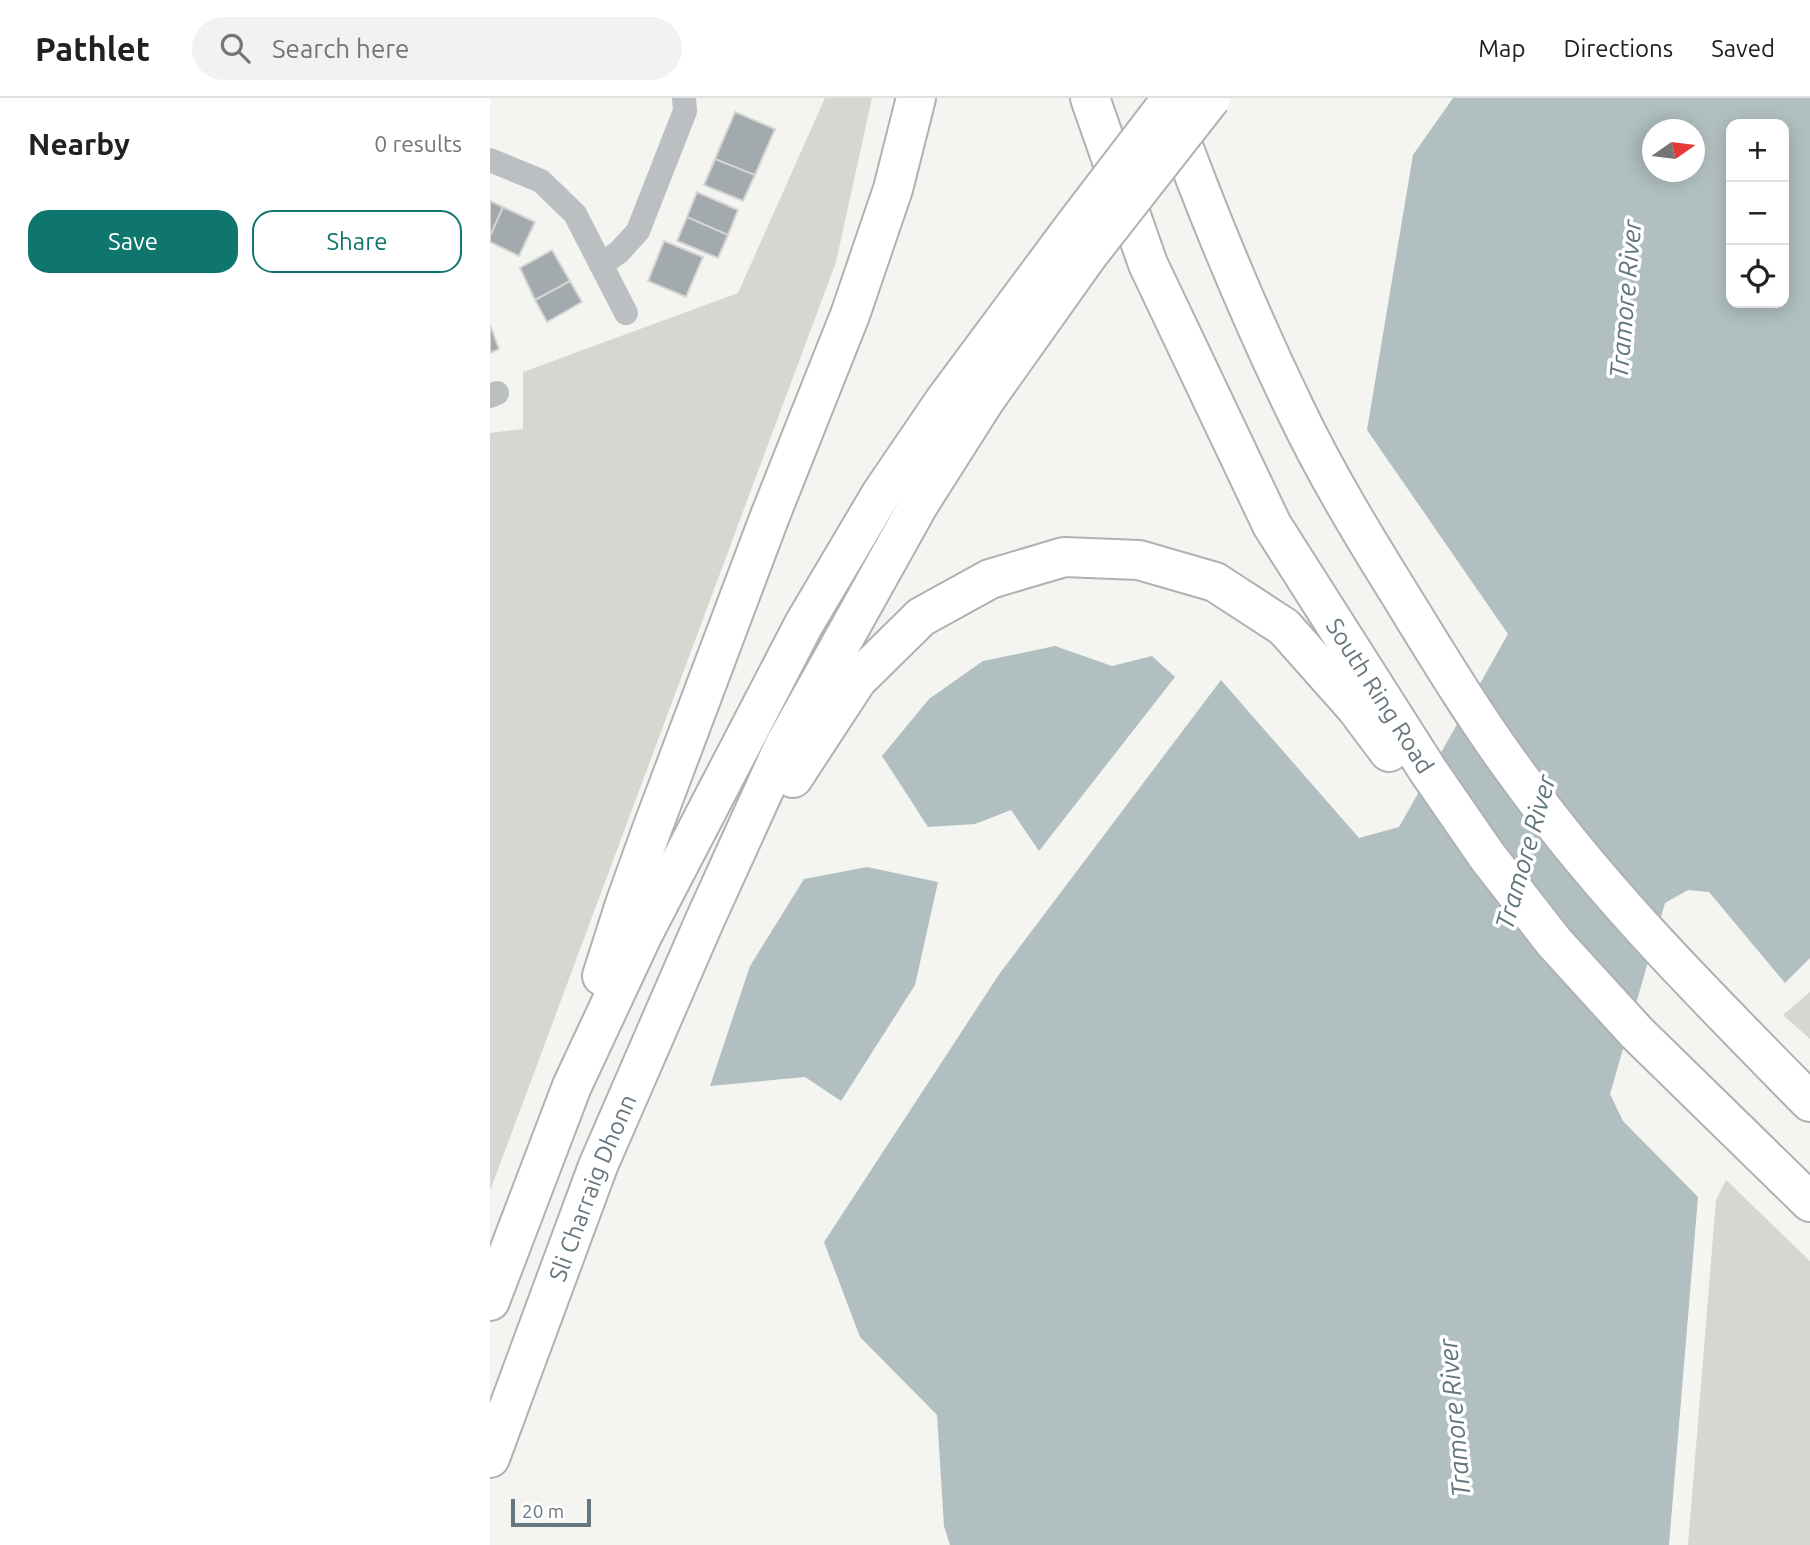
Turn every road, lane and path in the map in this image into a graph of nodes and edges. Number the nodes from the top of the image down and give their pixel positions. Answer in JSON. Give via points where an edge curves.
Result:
{"nodes":[{"id":1,"x":684,"y":98,"type":"edge"},
{"id":2,"x":916,"y":98,"type":"edge"},
{"id":3,"x":1090,"y":98,"type":"edge"},
{"id":4,"x":1165,"y":98,"type":"edge"},
{"id":5,"x":1172,"y":98,"type":"edge"},
{"id":6,"x":1211,"y":98,"type":"edge"},
{"id":7,"x":490,"y":160,"type":"edge"},
{"id":8,"x":1082,"y":240,"type":"junction"},
{"id":9,"x":601,"y":265,"type":"junction"},
{"id":10,"x":626,"y":313,"type":"dead end"},
{"id":11,"x":1423,"y":780,"type":"junction"},
{"id":12,"x":704,"y":922,"type":"junction"},
{"id":13,"x":572,"y":1086,"type":"junction"},
{"id":14,"x":1810,"y":1102,"type":"edge"},
{"id":15,"x":1810,"y":1202,"type":"edge"},
{"id":16,"x":490,"y":1301,"type":"edge"},
{"id":17,"x":490,"y":1458,"type":"edge"}],
"edges":[{"from":1,"to":9,"type":"street","via":[[685,111],[638,231]]},
{"from":2,"to":13,"type":"highway","via":[[893,189],[850,315],[625,904]]},
{"from":3,"to":11,"type":"highway","name":"South Ring Road","via":[[1148,264],[1272,525]]},
{"from":4,"to":14,"type":"highway","via":[[1200,192],[1295,409],[1345,505],[1456,685],[1520,778],[1661,950]]},
{"from":5,"to":8,"type":"highway","bridge":true},
{"from":6,"to":8,"type":"highway","bridge":true},
{"from":7,"to":9,"type":"street","via":[[541,181],[575,214]]},
{"from":8,"to":12,"type":"highway","via":[[919,504],[784,746]]},
{"from":8,"to":13,"type":"highway","via":[[938,410],[881,494],[804,624],[650,921]]},
{"from":9,"to":10,"type":"street"},
{"from":11,"to":12,"type":"highway","via":[[1284,626],[1215,582],[1139,560],[1064,557],[990,579],[921,617],[858,680]]},
{"from":11,"to":15,"type":"highway","via":[[1553,942],[1636,1032]]},
{"from":12,"to":17,"type":"highway","name":"Sli Charraig Dhonn","via":[[598,1166]]},
{"from":13,"to":16,"type":"highway"}]}
